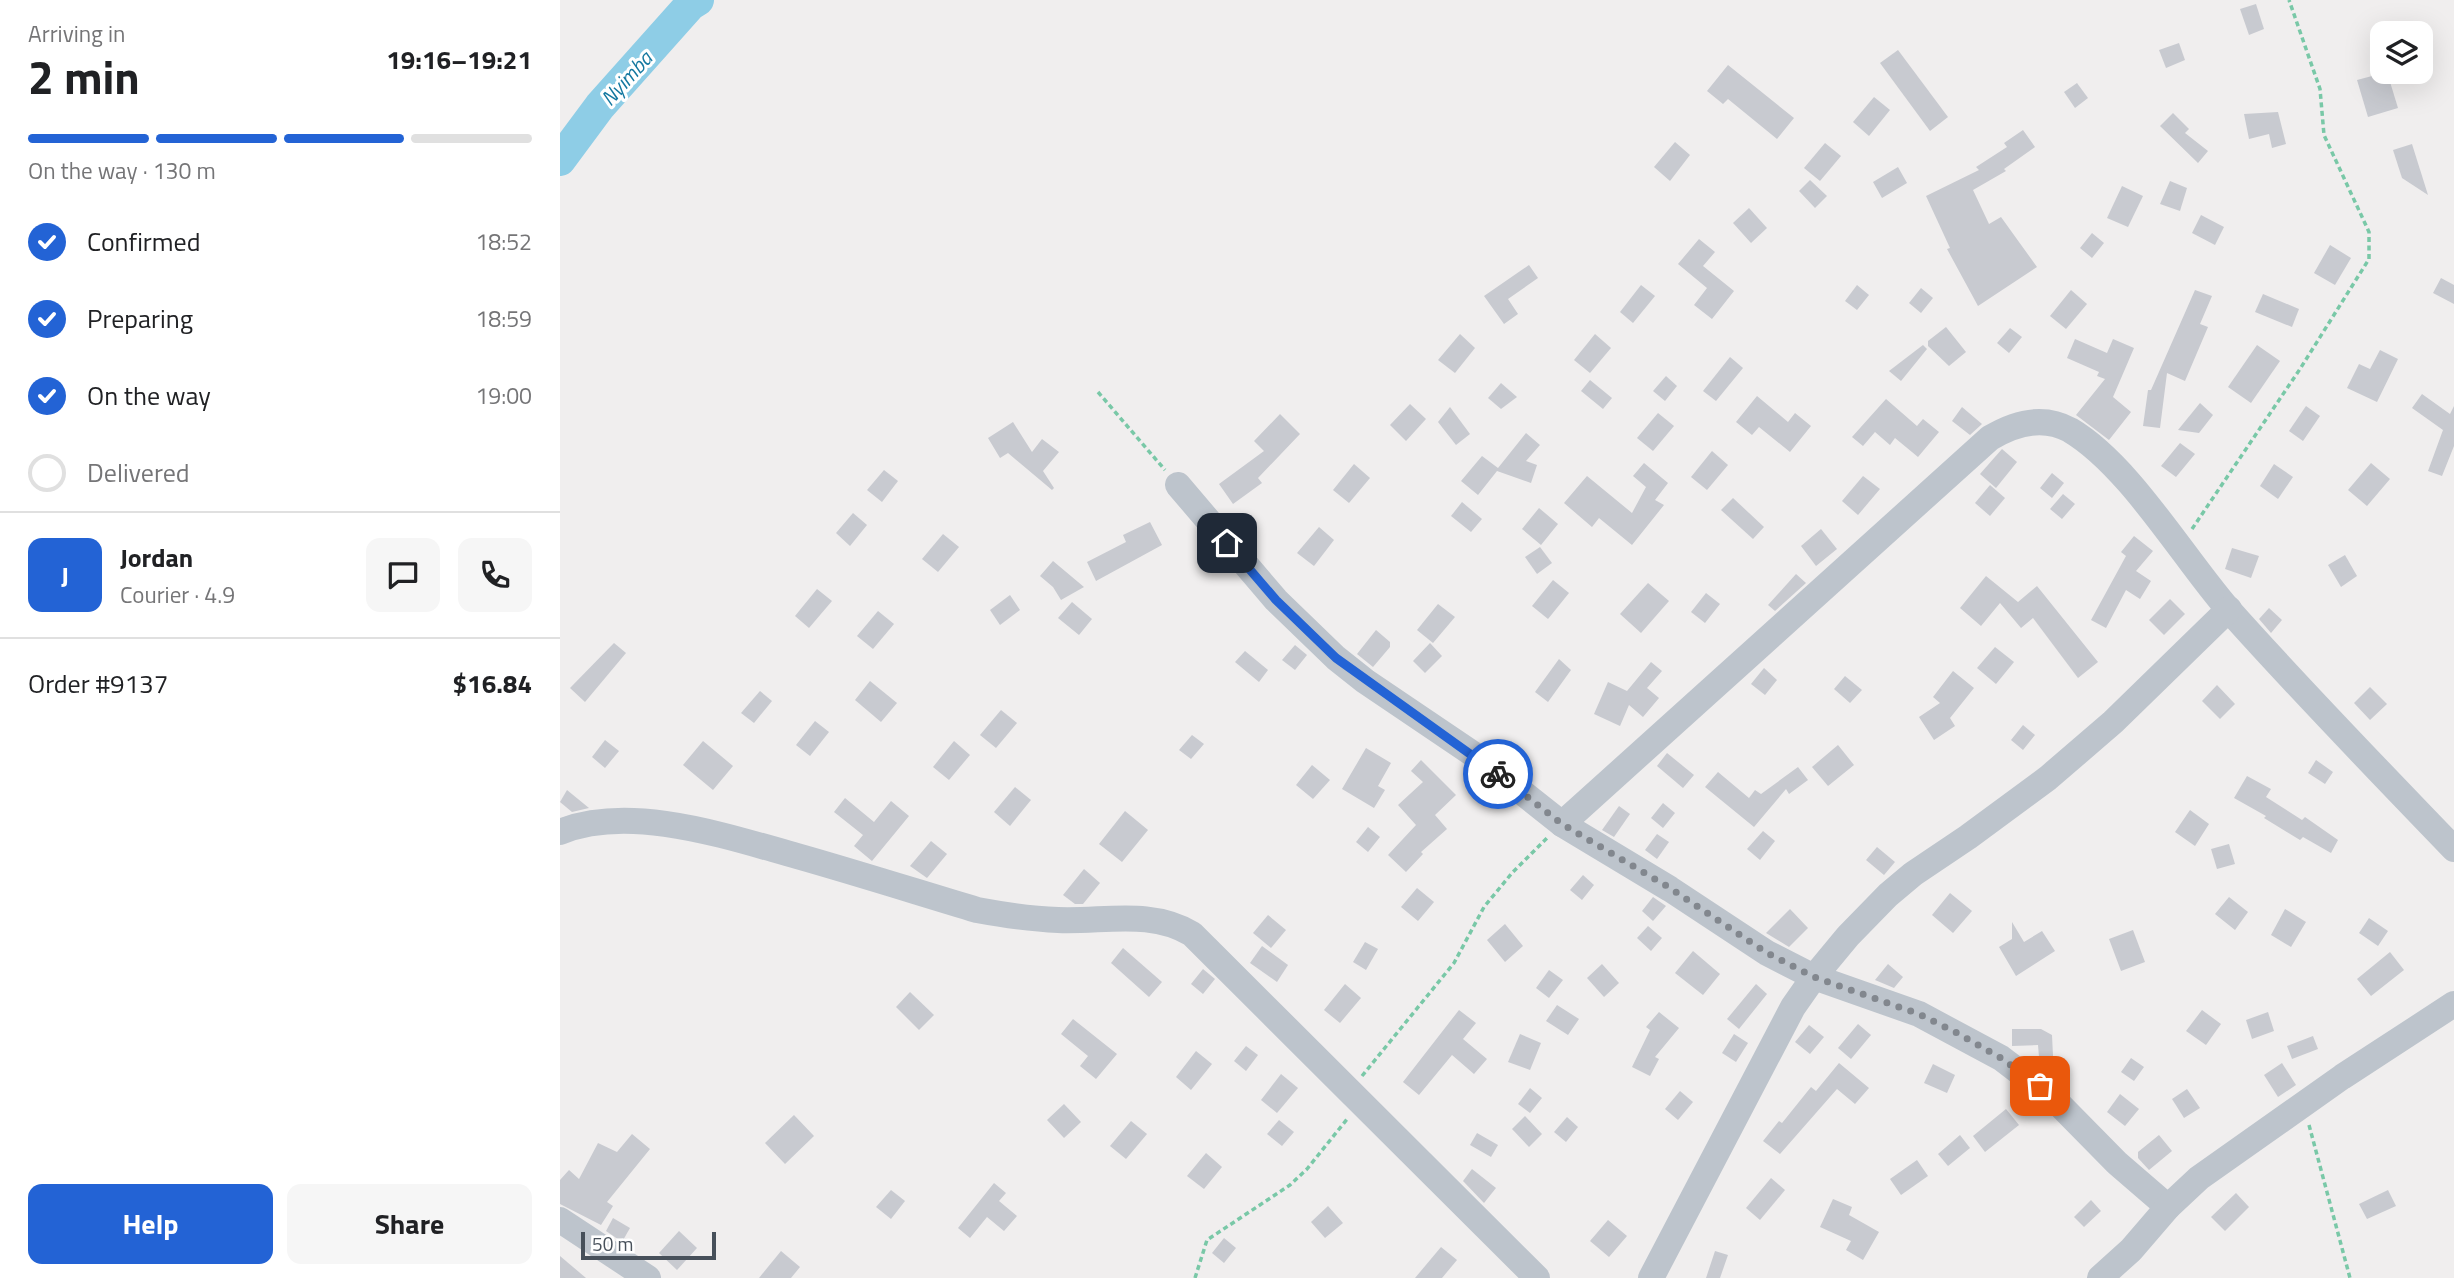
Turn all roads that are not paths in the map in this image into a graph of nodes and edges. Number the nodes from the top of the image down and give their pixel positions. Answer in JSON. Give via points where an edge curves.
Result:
{"nodes":[{"id":1,"x":1178,"y":485,"type":"road end"},
{"id":2,"x":2229,"y":609,"type":"junction"},
{"id":3,"x":1562,"y":824,"type":"junction"},
{"id":4,"x":560,"y":832,"type":"edge"},
{"id":5,"x":2454,"y":849,"type":"edge"},
{"id":6,"x":1814,"y":977,"type":"junction"},
{"id":7,"x":2454,"y":1004,"type":"edge"},
{"id":8,"x":2168,"y":1207,"type":"junction"},
{"id":9,"x":560,"y":1220,"type":"edge"},
{"id":10,"x":648,"y":1278,"type":"edge"},
{"id":11,"x":1537,"y":1278,"type":"edge"},
{"id":12,"x":1651,"y":1278,"type":"edge"},
{"id":13,"x":2100,"y":1278,"type":"edge"}],
"edges":[{"from":1,"to":3,"type":"street","via":[[1276,600],[1336,658],[1479,758]]},
{"from":2,"to":3,"type":"street","via":[[2126,479],[2072,431],[2046,421],[2002,431]]},
{"from":2,"to":5,"type":"street"},
{"from":2,"to":6,"type":"street","via":[[2058,770],[1888,895]]},
{"from":3,"to":6,"type":"street","via":[[1767,953]]},
{"from":4,"to":11,"type":"street","via":[[623,822],[682,827],[1015,917],[1169,922],[1192,934]]},
{"from":6,"to":8,"type":"street","via":[[1919,1014],[2001,1058],[2052,1097]]},
{"from":6,"to":12,"type":"street","via":[[1778,1035]]},
{"from":7,"to":8,"type":"street","via":[[2303,1104],[2199,1178]]},
{"from":8,"to":13,"type":"street"},
{"from":9,"to":10,"type":"street"}]}
